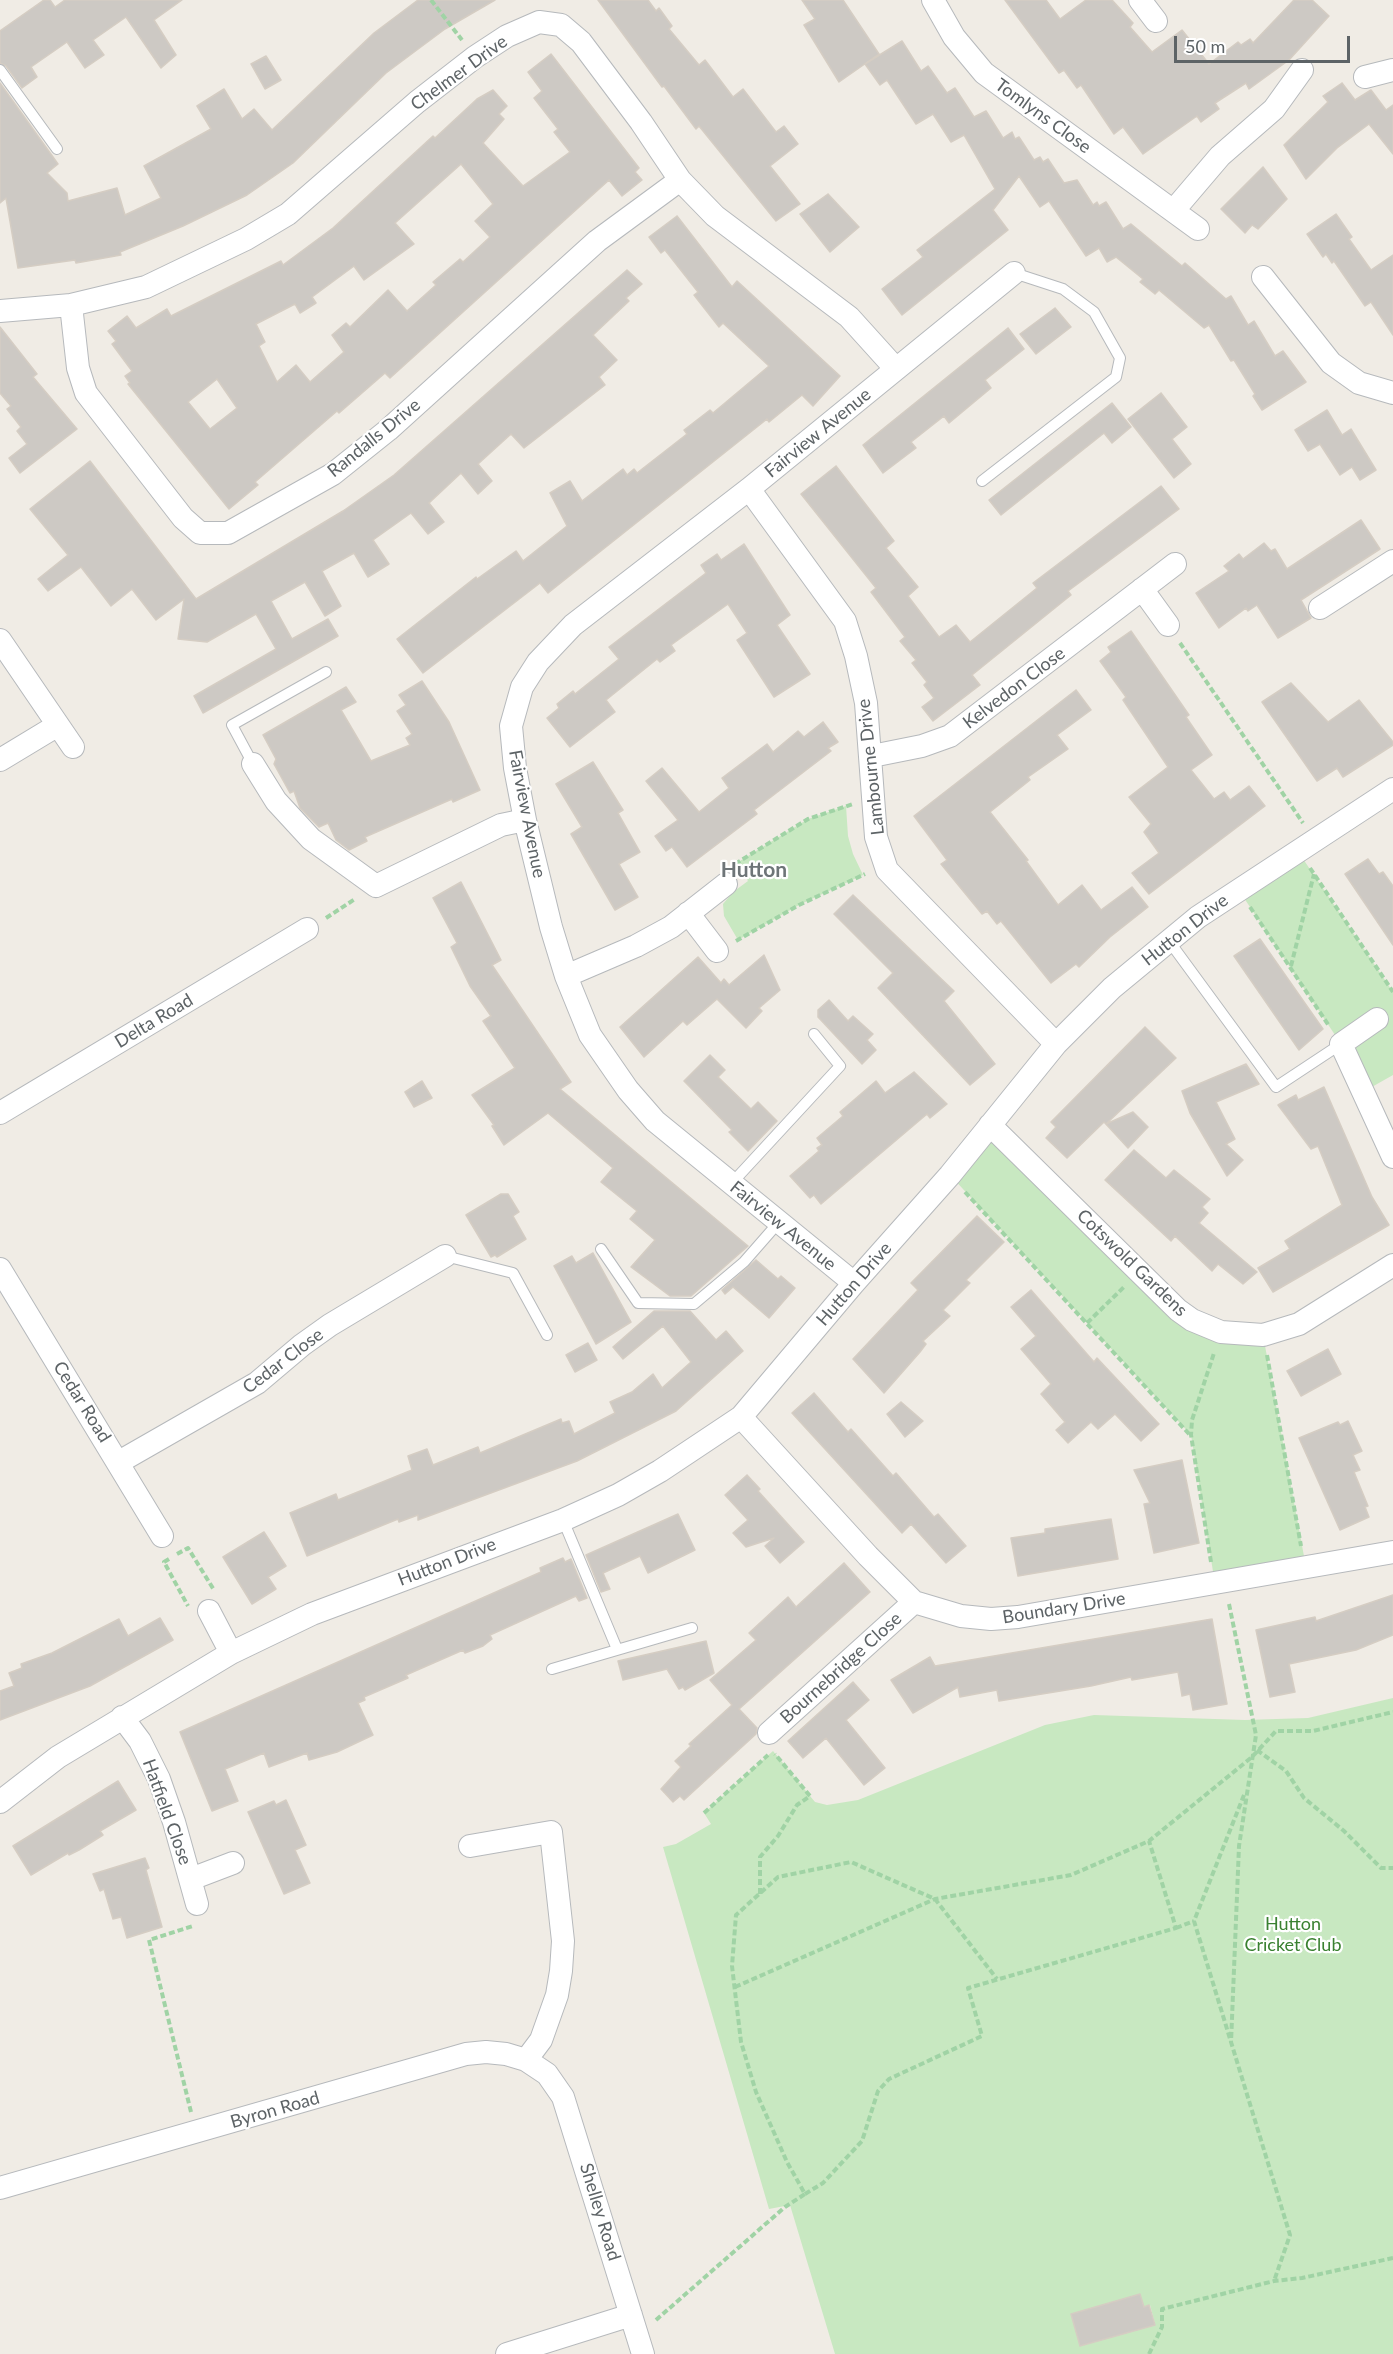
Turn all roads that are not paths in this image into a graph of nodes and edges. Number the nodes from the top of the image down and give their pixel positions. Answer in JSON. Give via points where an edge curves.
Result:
{"nodes":[{"id":1,"x":933,"y":0,"type":"edge"},
{"id":2,"x":1140,"y":0,"type":"edge"},
{"id":3,"x":1156,"y":21,"type":"dead end"},
{"id":4,"x":0,"y":70,"type":"edge"},
{"id":5,"x":1302,"y":70,"type":"dead end"},
{"id":6,"x":1393,"y":70,"type":"edge"},
{"id":7,"x":1365,"y":77,"type":"dead end"},
{"id":8,"x":57,"y":149,"type":"dead end"},
{"id":9,"x":680,"y":180,"type":"junction"},
{"id":10,"x":1174,"y":210,"type":"junction"},
{"id":11,"x":1198,"y":229,"type":"dead end"},
{"id":12,"x":1014,"y":273,"type":"joint"},
{"id":13,"x":1263,"y":277,"type":"dead end"},
{"id":14,"x":71,"y":305,"type":"junction"},
{"id":15,"x":0,"y":311,"type":"edge"},
{"id":16,"x":896,"y":369,"type":"junction"},
{"id":17,"x":1393,"y":393,"type":"edge"},
{"id":18,"x":982,"y":481,"type":"dead end"},
{"id":19,"x":749,"y":489,"type":"junction"},
{"id":20,"x":1393,"y":561,"type":"edge"},
{"id":21,"x":1175,"y":564,"type":"dead end"},
{"id":22,"x":1142,"y":590,"type":"junction"},
{"id":23,"x":1320,"y":608,"type":"dead end"},
{"id":24,"x":1168,"y":626,"type":"road end"},
{"id":25,"x":0,"y":640,"type":"edge"},
{"id":26,"x":326,"y":672,"type":"dead end"},
{"id":27,"x":58,"y":725,"type":"junction"},
{"id":28,"x":73,"y":747,"type":"dead end"},
{"id":29,"x":872,"y":756,"type":"junction"},
{"id":30,"x":0,"y":759,"type":"edge"},
{"id":31,"x":253,"y":765,"type":"joint"},
{"id":32,"x":1393,"y":789,"type":"edge"},
{"id":33,"x":525,"y":820,"type":"junction"},
{"id":34,"x":726,"y":884,"type":"road end"},
{"id":35,"x":688,"y":913,"type":"junction"},
{"id":36,"x":307,"y":929,"type":"road end"},
{"id":37,"x":1169,"y":941,"type":"junction"},
{"id":38,"x":717,"y":951,"type":"road end"},
{"id":39,"x":566,"y":976,"type":"junction"},
{"id":40,"x":1377,"y":1019,"type":"dead end"},
{"id":41,"x":814,"y":1034,"type":"dead end"},
{"id":42,"x":1056,"y":1044,"type":"junction"},
{"id":43,"x":1341,"y":1044,"type":"junction"},
{"id":44,"x":0,"y":1113,"type":"edge"},
{"id":45,"x":990,"y":1125,"type":"junction"},
{"id":46,"x":1393,"y":1156,"type":"edge"},
{"id":47,"x":731,"y":1184,"type":"junction"},
{"id":48,"x":779,"y":1222,"type":"junction"},
{"id":49,"x":601,"y":1249,"type":"dead end"},
{"id":50,"x":445,"y":1256,"type":"joint"},
{"id":51,"x":1393,"y":1265,"type":"edge"},
{"id":52,"x":0,"y":1269,"type":"edge"},
{"id":53,"x":854,"y":1283,"type":"junction"},
{"id":54,"x":547,"y":1335,"type":"dead end"},
{"id":55,"x":741,"y":1416,"type":"junction"},
{"id":56,"x":119,"y":1462,"type":"junction"},
{"id":57,"x":563,"y":1520,"type":"junction"},
{"id":58,"x":162,"y":1536,"type":"dead end"},
{"id":59,"x":1393,"y":1552,"type":"edge"},
{"id":60,"x":914,"y":1602,"type":"junction"},
{"id":61,"x":207,"y":1608,"type":"road end"},
{"id":62,"x":692,"y":1628,"type":"dead end"},
{"id":63,"x":617,"y":1649,"type":"junction"},
{"id":64,"x":231,"y":1653,"type":"junction"},
{"id":65,"x":552,"y":1669,"type":"dead end"},
{"id":66,"x":122,"y":1717,"type":"junction"},
{"id":67,"x":769,"y":1733,"type":"dead end"},
{"id":68,"x":0,"y":1802,"type":"edge"},
{"id":69,"x":470,"y":1846,"type":"dead end"},
{"id":70,"x":233,"y":1863,"type":"dead end"},
{"id":71,"x":191,"y":1879,"type":"junction"},
{"id":72,"x":197,"y":1904,"type":"road end"},
{"id":73,"x":526,"y":2060,"type":"junction"},
{"id":74,"x":548,"y":2074,"type":"joint"},
{"id":75,"x":0,"y":2188,"type":"edge"},
{"id":76,"x":637,"y":2335,"type":"edge"},
{"id":77,"x":507,"y":2354,"type":"edge"}],
"edges":[{"from":1,"to":10,"type":"street","name":"Tomlyns Close","via":[[954,37],[984,73]]},
{"from":2,"to":3,"type":"street"},
{"from":4,"to":8,"type":"lane"},
{"from":5,"to":10,"type":"street","via":[[1274,109],[1220,156]]},
{"from":6,"to":7,"type":"street"},
{"from":9,"to":14,"type":"street","name":"Chelmer Drive","via":[[581,42],[561,24],[539,22],[507,36],[475,57],[288,214],[146,287]]},
{"from":9,"to":14,"type":"street","name":"Randalls Drive","via":[[597,241],[388,430],[333,474],[228,533],[200,533],[183,518],[86,393],[78,368]]},
{"from":9,"to":16,"type":"street","name":"Chelmer Drive","via":[[744,240],[849,317]]},
{"from":10,"to":11,"type":"street","name":"Tomlyns Close"},
{"from":12,"to":16,"type":"street","name":"Fairview Avenue"},
{"from":12,"to":18,"type":"lane","via":[[1064,289],[1094,312],[1120,358],[1116,377]]},
{"from":13,"to":17,"type":"street","via":[[1331,363],[1359,383]]},
{"from":14,"to":15,"type":"street","name":"Chelmer Drive"},
{"from":16,"to":19,"type":"street","name":"Fairview Avenue"},
{"from":19,"to":29,"type":"street","name":"Lambourne Drive","via":[[845,621],[866,703]]},
{"from":19,"to":33,"type":"street","name":"Fairview Avenue","via":[[573,625],[538,662],[522,687],[512,726]]},
{"from":20,"to":23,"type":"street"},
{"from":21,"to":22,"type":"street","name":"Kelvedon Close"},
{"from":22,"to":24,"type":"street"},
{"from":22,"to":29,"type":"street","name":"Kelvedon Close","via":[[950,736]]},
{"from":25,"to":27,"type":"street"},
{"from":26,"to":31,"type":"lane","via":[[232,725]]},
{"from":27,"to":28,"type":"street"},
{"from":27,"to":30,"type":"street"},
{"from":29,"to":42,"type":"street","name":"Lambourne Drive","via":[[876,837],[884,863],[903,888]]},
{"from":31,"to":33,"type":"street","via":[[276,801],[311,839],[376,886],[501,825]]},
{"from":32,"to":37,"type":"street","name":"Hutton Drive","via":[[1238,889]]},
{"from":33,"to":39,"type":"street","name":"Fairview Avenue"},
{"from":34,"to":35,"type":"street"},
{"from":35,"to":38,"type":"street"},
{"from":35,"to":39,"type":"street","via":[[636,946]]},
{"from":36,"to":44,"type":"street","name":"Delta Road"},
{"from":37,"to":42,"type":"street","name":"Hutton Drive","via":[[1112,988]]},
{"from":37,"to":43,"type":"lane","via":[[1276,1087]]},
{"from":39,"to":47,"type":"street","name":"Fairview Avenue","via":[[590,1035],[628,1090],[655,1121]]},
{"from":40,"to":43,"type":"street"},
{"from":41,"to":47,"type":"lane","via":[[840,1066]]},
{"from":42,"to":45,"type":"street","name":"Hutton Drive"},
{"from":43,"to":46,"type":"street"},
{"from":45,"to":51,"type":"street","name":"Cotswold Gardens","via":[[1178,1310],[1221,1332],[1263,1335],[1299,1324]]},
{"from":45,"to":53,"type":"street","name":"Hutton Drive"},
{"from":47,"to":48,"type":"street","name":"Fairview Avenue"},
{"from":48,"to":49,"type":"lane","via":[[744,1262],[694,1304],[638,1303]]},
{"from":48,"to":53,"type":"street","name":"Fairview Avenue"},
{"from":50,"to":54,"type":"lane","via":[[513,1273]]},
{"from":50,"to":56,"type":"street","name":"Cedar Close","via":[[330,1325],[257,1383]]},
{"from":52,"to":56,"type":"street","name":"Cedar Road"},
{"from":53,"to":55,"type":"street","name":"Hutton Drive"},
{"from":55,"to":57,"type":"street","name":"Hutton Drive","via":[[660,1471]]},
{"from":55,"to":60,"type":"street","name":"Boundary Drive"},
{"from":56,"to":58,"type":"street","name":"Cedar Road"},
{"from":57,"to":63,"type":"lane"},
{"from":57,"to":64,"type":"street","name":"Hutton Drive","via":[[312,1614]]},
{"from":59,"to":60,"type":"street","name":"Boundary Drive","via":[[1018,1617],[961,1616]]},
{"from":60,"to":67,"type":"street","name":"Bournebridge Close"},
{"from":61,"to":64,"type":"street"},
{"from":62,"to":63,"type":"lane"},
{"from":63,"to":65,"type":"lane"},
{"from":64,"to":66,"type":"street","name":"Hutton Drive"},
{"from":66,"to":68,"type":"street","name":"Hutton Drive","via":[[58,1757]]},
{"from":66,"to":71,"type":"street","name":"Hatfield Close","via":[[140,1741],[159,1779]]},
{"from":69,"to":73,"type":"street","via":[[551,1832],[563,1941],[561,1971],[541,2040]]},
{"from":70,"to":71,"type":"street","name":"Hatfield Close"},
{"from":71,"to":72,"type":"street","name":"Hatfield Close"},
{"from":73,"to":74,"type":"street","name":"Byron Road"},
{"from":73,"to":75,"type":"street","name":"Byron Road","via":[[486,2052],[466,2054]]},
{"from":74,"to":76,"type":"street","name":"Shelley Road","via":[[563,2097],[581,2148]]},
{"from":76,"to":77,"type":"street"}]}
